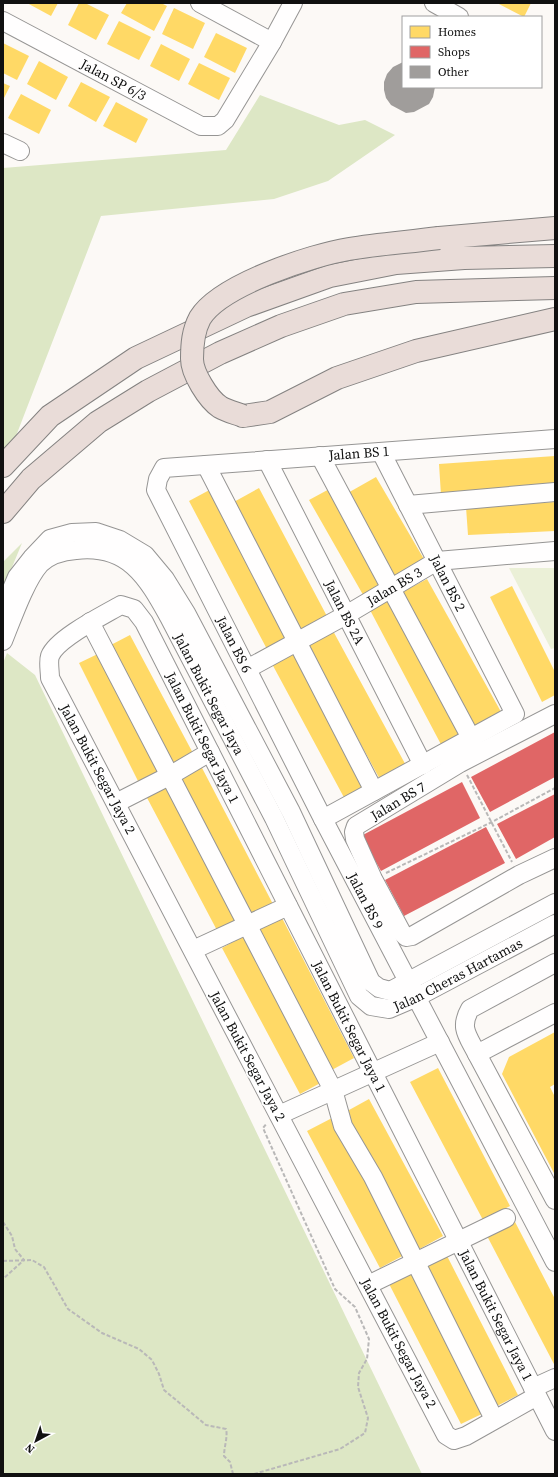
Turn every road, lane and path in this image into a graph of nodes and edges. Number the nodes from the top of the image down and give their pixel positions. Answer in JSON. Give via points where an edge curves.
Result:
{"nodes":[{"id":1,"x":200,"y":3,"type":"edge"},
{"id":2,"x":293,"y":3,"type":"edge"},
{"id":3,"x":434,"y":3,"type":"edge"},
{"id":4,"x":457,"y":16,"type":"edge"},
{"id":5,"x":3,"y":21,"type":"edge"},
{"id":6,"x":272,"y":42,"type":"junction"},
{"id":7,"x":3,"y":143,"type":"edge"},
{"id":8,"x":20,"y":151,"type":"dead end"},
{"id":9,"x":555,"y":228,"type":"edge"},
{"id":10,"x":555,"y":256,"type":"edge"},
{"id":11,"x":555,"y":288,"type":"edge"},
{"id":12,"x":555,"y":319,"type":"edge"},
{"id":13,"x":555,"y":439,"type":"edge"},
{"id":14,"x":381,"y":452,"type":"junction"},
{"id":15,"x":320,"y":456,"type":"junction"},
{"id":16,"x":267,"y":460,"type":"junction"},
{"id":17,"x":206,"y":465,"type":"junction"},
{"id":18,"x":3,"y":466,"type":"edge"},
{"id":19,"x":164,"y":468,"type":"joint"},
{"id":20,"x":555,"y":492,"type":"edge"},
{"id":21,"x":408,"y":505,"type":"junction"},
{"id":22,"x":3,"y":512,"type":"edge"},
{"id":23,"x":555,"y":552,"type":"edge"},
{"id":24,"x":437,"y":561,"type":"junction"},
{"id":25,"x":391,"y":589,"type":"junction"},
{"id":26,"x":3,"y":610,"type":"edge"},
{"id":27,"x":346,"y":615,"type":"junction"},
{"id":28,"x":90,"y":622,"type":"junction"},
{"id":29,"x":3,"y":641,"type":"edge"},
{"id":30,"x":296,"y":642,"type":"junction"},
{"id":31,"x":247,"y":669,"type":"junction"},
{"id":32,"x":50,"y":678,"type":"joint"},
{"id":33,"x":555,"y":714,"type":"edge"},
{"id":34,"x":471,"y":738,"type":"junction"},
{"id":35,"x":210,"y":752,"type":"junction"},
{"id":36,"x":460,"y":763,"type":"junction"},
{"id":37,"x":423,"y":765,"type":"junction"},
{"id":38,"x":171,"y":775,"type":"junction"},
{"id":39,"x":555,"y":788,"type":"edge"},
{"id":40,"x":374,"y":791,"type":"junction"},
{"id":41,"x":116,"y":803,"type":"junction"},
{"id":42,"x":323,"y":819,"type":"junction"},
{"id":43,"x":492,"y":822,"type":"junction"},
{"id":44,"x":555,"y":858,"type":"edge"},
{"id":45,"x":518,"y":875,"type":"junction"},
{"id":46,"x":373,"y":880,"type":"junction"},
{"id":47,"x":555,"y":903,"type":"edge"},
{"id":48,"x":288,"y":906,"type":"junction"},
{"id":49,"x":248,"y":924,"type":"junction"},
{"id":50,"x":555,"y":924,"type":"edge"},
{"id":51,"x":193,"y":950,"type":"junction"},
{"id":52,"x":555,"y":963,"type":"edge"},
{"id":53,"x":371,"y":982,"type":"joint"},
{"id":54,"x":409,"y":982,"type":"junction"},
{"id":55,"x":359,"y":996,"type":"joint"},
{"id":56,"x":417,"y":998,"type":"junction"},
{"id":57,"x":555,"y":1013,"type":"edge"},
{"id":58,"x":440,"y":1042,"type":"junction"},
{"id":59,"x":477,"y":1054,"type":"junction"},
{"id":60,"x":373,"y":1072,"type":"junction"},
{"id":61,"x":333,"y":1090,"type":"junction"},
{"id":62,"x":279,"y":1115,"type":"junction"},
{"id":63,"x":555,"y":1200,"type":"edge"},
{"id":64,"x":506,"y":1218,"type":"dead end"},
{"id":65,"x":3,"y":1222,"type":"edge"},
{"id":66,"x":458,"y":1241,"type":"junction"},
{"id":67,"x":24,"y":1260,"type":"junction"},
{"id":68,"x":3,"y":1261,"type":"edge"},
{"id":69,"x":414,"y":1262,"type":"junction"},
{"id":70,"x":555,"y":1262,"type":"edge"},
{"id":71,"x":3,"y":1279,"type":"edge"},
{"id":72,"x":368,"y":1285,"type":"junction"},
{"id":73,"x":555,"y":1378,"type":"edge"},
{"id":74,"x":535,"y":1392,"type":"junction"},
{"id":75,"x":494,"y":1419,"type":"junction"},
{"id":76,"x":555,"y":1431,"type":"edge"},
{"id":77,"x":233,"y":1474,"type":"edge"},
{"id":78,"x":254,"y":1474,"type":"edge"}],
"edges":[{"from":1,"to":6,"type":"street"},
{"from":2,"to":6,"type":"street"},
{"from":3,"to":4,"type":"street"},
{"from":5,"to":6,"type":"street","name":"Jalan SP 6/3","via":[[201,126],[218,126],[224,120]]},
{"from":7,"to":8,"type":"street"},
{"from":9,"to":12,"type":"highway","bridge":true,"via":[[348,249],[305,260],[250,282],[219,299],[201,317],[192,339],[192,364],[204,389],[219,406],[243,416],[270,412],[338,378],[416,350]]},
{"from":10,"to":18,"type":"highway","via":[[464,258],[396,263],[330,276],[246,306],[136,358],[50,416]]},
{"from":11,"to":22,"type":"highway","via":[[416,292],[344,304],[281,326],[220,353],[148,391],[98,422],[31,479]]},
{"from":13,"to":14,"type":"street","name":"Jalan BS 1"},
{"from":14,"to":15,"type":"street","name":"Jalan BS 1"},
{"from":14,"to":21,"type":"street","name":"Jalan BS 2"},
{"from":15,"to":16,"type":"street","name":"Jalan BS 1"},
{"from":15,"to":25,"type":"street"},
{"from":16,"to":17,"type":"street","name":"Jalan BS 1"},
{"from":16,"to":27,"type":"street","name":"Jalan BS 2A"},
{"from":17,"to":19,"type":"street","name":"Jalan BS 1"},
{"from":17,"to":30,"type":"street"},
{"from":19,"to":31,"type":"street","name":"Jalan BS 6","via":[[156,490]]},
{"from":20,"to":21,"type":"street"},
{"from":21,"to":24,"type":"street","name":"Jalan BS 2"},
{"from":23,"to":24,"type":"street","name":"Jalan BS 3"},
{"from":24,"to":25,"type":"street","name":"Jalan BS 3"},
{"from":24,"to":34,"type":"street","name":"Jalan BS 2","via":[[515,714]]},
{"from":25,"to":27,"type":"street","name":"Jalan BS 3"},
{"from":25,"to":34,"type":"street"},
{"from":26,"to":53,"type":"street","name":"Jalan Bukit Segar Jaya","via":[[17,577],[50,539],[72,533],[96,532],[120,540],[145,555],[165,579],[186,613],[284,798]]},
{"from":27,"to":30,"type":"street","name":"Jalan BS 3"},
{"from":27,"to":37,"type":"street","name":"Jalan BS 2A"},
{"from":28,"to":32,"type":"street","name":"Jalan Bukit Segar Jaya 1","via":[[56,646],[50,657]]},
{"from":28,"to":35,"type":"street","name":"Jalan Bukit Segar Jaya 1","via":[[121,605],[134,609],[144,622]]},
{"from":28,"to":38,"type":"street"},
{"from":29,"to":55,"type":"street","name":"Jalan Bukit Segar Jaya","via":[[29,582],[40,564],[59,552],[88,548],[114,552],[137,568],[154,589],[267,804]]},
{"from":30,"to":31,"type":"street","name":"Jalan BS 3"},
{"from":30,"to":40,"type":"street"},
{"from":31,"to":42,"type":"street","name":"Jalan BS 6"},
{"from":32,"to":41,"type":"street","name":"Jalan Bukit Segar Jaya 2"},
{"from":33,"to":36,"type":"street","name":"Jalan BS 7"},
{"from":34,"to":37,"type":"street"},
{"from":35,"to":38,"type":"street"},
{"from":35,"to":48,"type":"street","name":"Jalan Bukit Segar Jaya 1"},
{"from":36,"to":43,"type":"path"},
{"from":36,"to":46,"type":"street","name":"Jalan BS 7","via":[[356,826],[355,839]]},
{"from":37,"to":40,"type":"street"},
{"from":38,"to":41,"type":"street"},
{"from":38,"to":49,"type":"street"},
{"from":39,"to":43,"type":"path"},
{"from":40,"to":42,"type":"street"},
{"from":41,"to":51,"type":"street","name":"Jalan Bukit Segar Jaya 2"},
{"from":42,"to":54,"type":"street","name":"Jalan BS 9"},
{"from":43,"to":45,"type":"path"},
{"from":43,"to":46,"type":"path"},
{"from":44,"to":45,"type":"street"},
{"from":45,"to":46,"type":"street","name":"Jalan BS 7","via":[[412,936],[406,937]]},
{"from":47,"to":54,"type":"street","name":"Jalan Cheras Hartamas"},
{"from":48,"to":49,"type":"street"},
{"from":48,"to":60,"type":"street","name":"Jalan Bukit Segar Jaya 1"},
{"from":49,"to":51,"type":"street"},
{"from":49,"to":61,"type":"street"},
{"from":50,"to":56,"type":"street","name":"Jalan Cheras Hartamas"},
{"from":51,"to":62,"type":"street","name":"Jalan Bukit Segar Jaya 2"},
{"from":52,"to":59,"type":"street","via":[[470,1009],[464,1026]]},
{"from":53,"to":54,"type":"street","name":"Jalan Cheras Hartamas","via":[[390,991]]},
{"from":54,"to":56,"type":"street","name":"Jalan BS 9"},
{"from":55,"to":56,"type":"street","name":"Jalan Cheras Hartamas","via":[[371,1006],[389,1008]]},
{"from":56,"to":58,"type":"street","name":"Jalan BS 9"},
{"from":57,"to":59,"type":"street"},
{"from":58,"to":60,"type":"street"},
{"from":58,"to":70,"type":"street","name":"Jalan BS 9"},
{"from":59,"to":63,"type":"street"},
{"from":60,"to":61,"type":"street"},
{"from":60,"to":66,"type":"street","name":"Jalan Bukit Segar Jaya 1"},
{"from":61,"to":62,"type":"street"},
{"from":61,"to":69,"type":"street","via":[[344,1126],[373,1177]]},
{"from":62,"to":72,"type":"street","name":"Jalan Bukit Segar Jaya 2"},
{"from":62,"to":78,"type":"path","via":[[269,1120],[264,1128],[336,1289],[355,1307],[369,1339],[367,1359],[359,1373],[358,1387],[368,1418],[364,1433],[340,1449]]},
{"from":64,"to":66,"type":"street"},
{"from":65,"to":67,"type":"path","via":[[12,1236],[15,1249]]},
{"from":66,"to":69,"type":"street"},
{"from":66,"to":74,"type":"street","name":"Jalan Bukit Segar Jaya 1"},
{"from":67,"to":68,"type":"path"},
{"from":67,"to":71,"type":"path"},
{"from":67,"to":77,"type":"path","via":[[32,1260],[44,1267],[68,1309],[102,1333],[139,1349],[152,1360],[164,1390],[178,1402],[206,1425],[226,1429],[228,1434],[224,1444],[224,1456],[230,1462]]},
{"from":69,"to":72,"type":"street"},
{"from":69,"to":75,"type":"street"},
{"from":72,"to":75,"type":"street","name":"Jalan Bukit Segar Jaya 2","via":[[446,1435],[454,1440],[466,1436]]},
{"from":73,"to":74,"type":"street"},
{"from":74,"to":75,"type":"street"},
{"from":74,"to":76,"type":"street","name":"Jalan Bukit Segar Jaya 1"}]}
